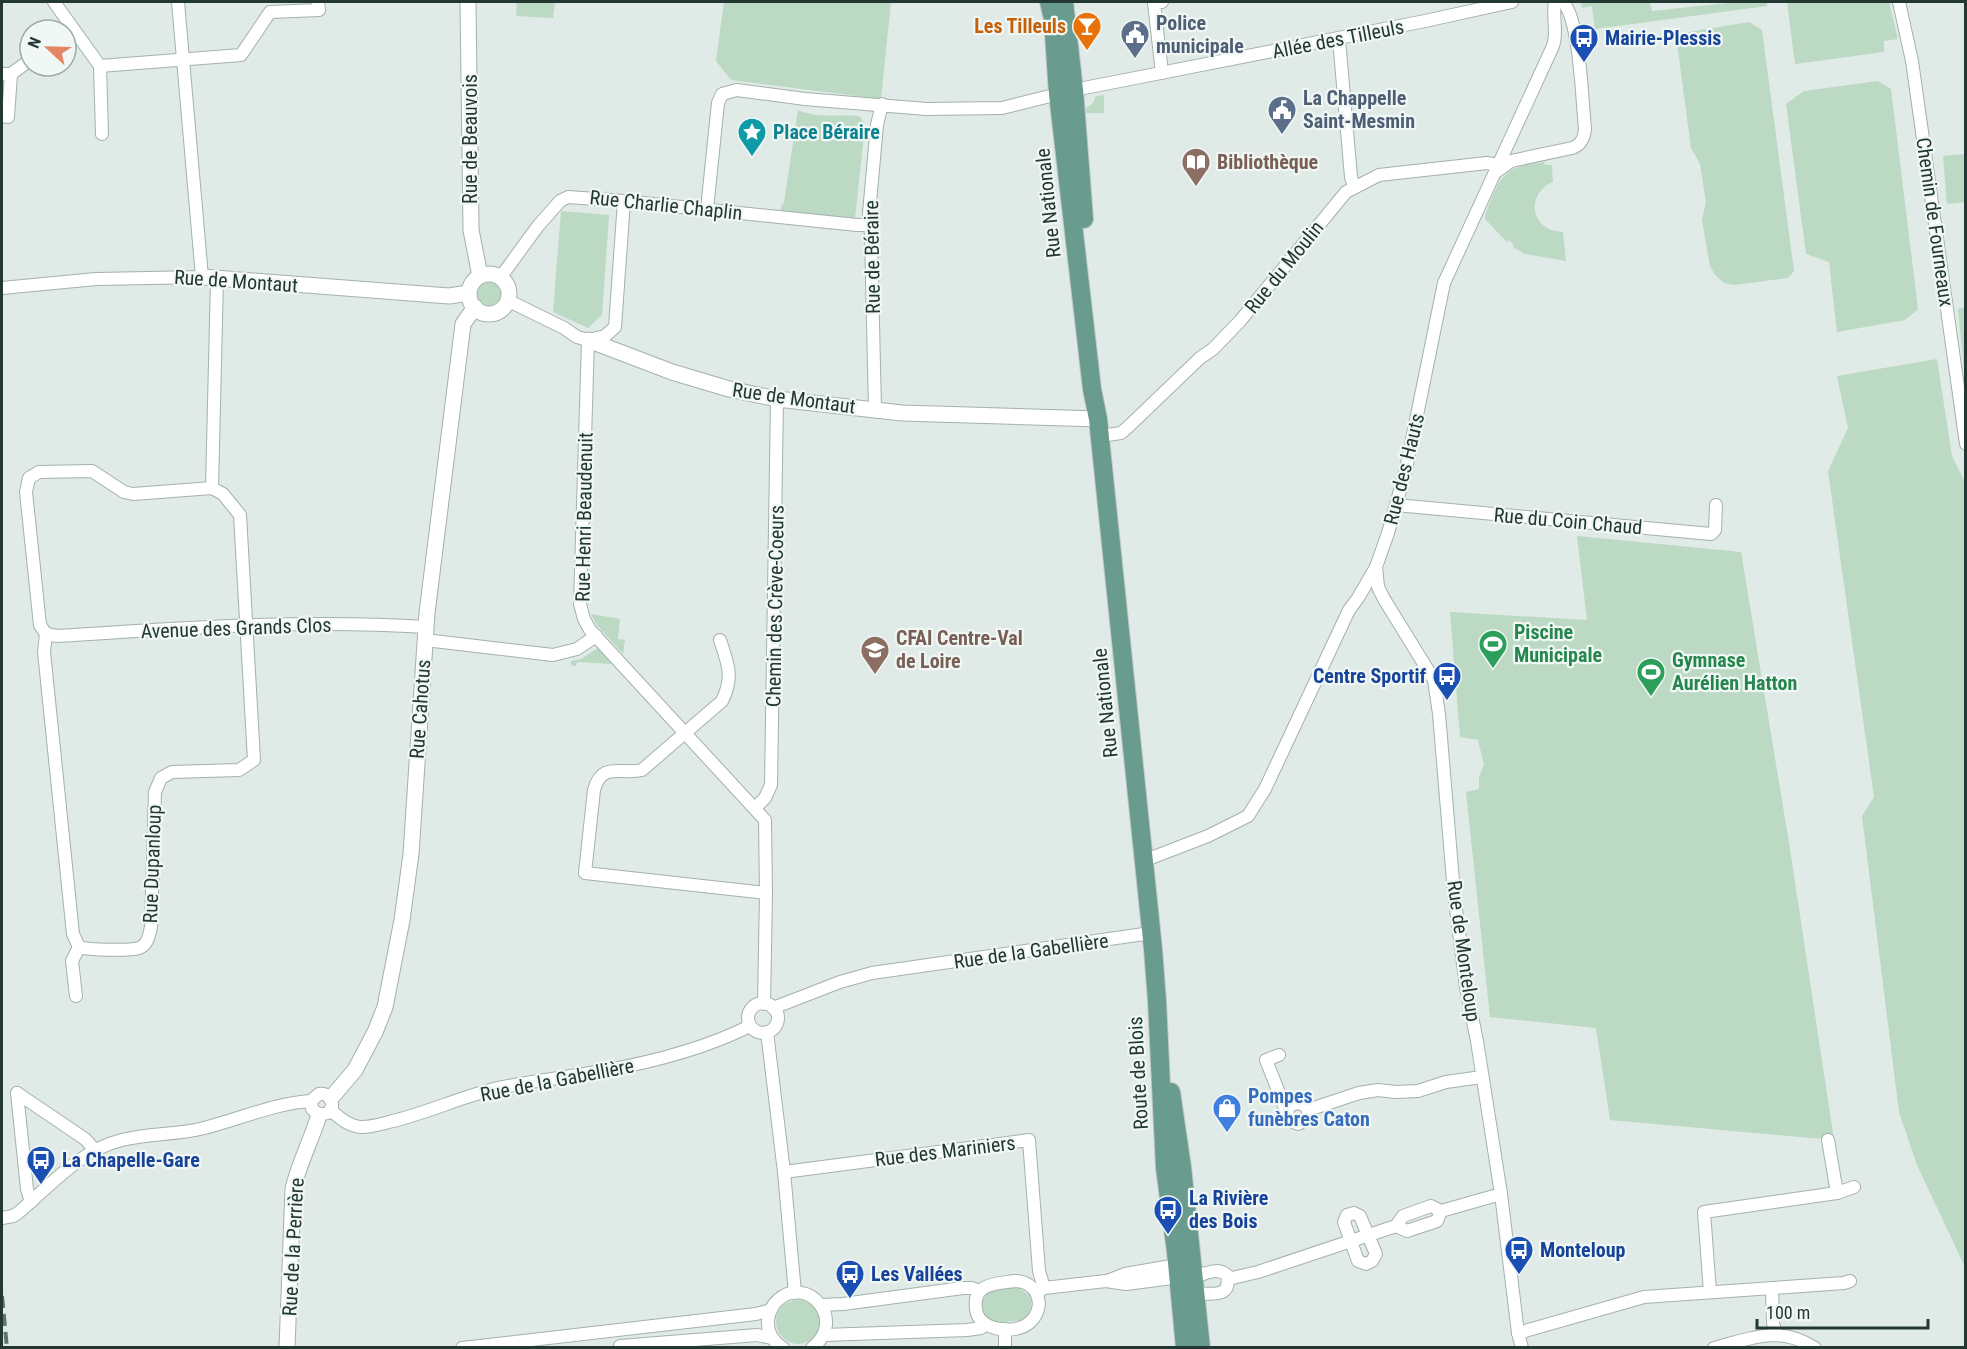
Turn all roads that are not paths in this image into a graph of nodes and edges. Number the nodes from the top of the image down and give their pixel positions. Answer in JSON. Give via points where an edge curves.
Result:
{"nodes":[{"id":1,"x":54,"y":2,"type":"edge"},
{"id":2,"x":169,"y":2,"type":"edge"},
{"id":3,"x":178,"y":2,"type":"edge"},
{"id":4,"x":318,"y":2,"type":"edge"},
{"id":5,"x":468,"y":2,"type":"edge"},
{"id":6,"x":1049,"y":2,"type":"edge"},
{"id":7,"x":1064,"y":2,"type":"edge"},
{"id":8,"x":1156,"y":2,"type":"edge"},
{"id":9,"x":1512,"y":2,"type":"edge"},
{"id":10,"x":1555,"y":2,"type":"edge"},
{"id":11,"x":1563,"y":2,"type":"edge"},
{"id":12,"x":1899,"y":2,"type":"edge"},
{"id":13,"x":63,"y":18,"type":"edge"},
{"id":14,"x":180,"y":18,"type":"junction"},
{"id":15,"x":1339,"y":39,"type":"junction"},
{"id":16,"x":78,"y":41,"type":"edge"},
{"id":17,"x":184,"y":60,"type":"junction"},
{"id":18,"x":99,"y":66,"type":"junction"},
{"id":19,"x":1162,"y":73,"type":"junction"},
{"id":20,"x":6,"y":74,"type":"edge"},
{"id":21,"x":1066,"y":92,"type":"junction"},
{"id":22,"x":882,"y":104,"type":"junction"},
{"id":23,"x":2,"y":116,"type":"edge"},
{"id":24,"x":102,"y":134,"type":"dead end"},
{"id":25,"x":1510,"y":141,"type":"junction"},
{"id":26,"x":1528,"y":156,"type":"junction"},
{"id":27,"x":1497,"y":169,"type":"junction"},
{"id":28,"x":1354,"y":186,"type":"junction"},
{"id":29,"x":624,"y":201,"type":"junction"},
{"id":30,"x":707,"y":209,"type":"junction"},
{"id":31,"x":870,"y":225,"type":"junction"},
{"id":32,"x":480,"y":276,"type":"junction"},
{"id":33,"x":210,"y":278,"type":"junction"},
{"id":34,"x":500,"y":278,"type":"junction"},
{"id":35,"x":2,"y":288,"type":"edge"},
{"id":36,"x":472,"y":300,"type":"junction"},
{"id":37,"x":507,"y":300,"type":"junction"},
{"id":38,"x":588,"y":340,"type":"junction"},
{"id":39,"x":777,"y":399,"type":"junction"},
{"id":40,"x":875,"y":410,"type":"junction"},
{"id":41,"x":1099,"y":428,"type":"junction"},
{"id":42,"x":1965,"y":444,"type":"edge"},
{"id":43,"x":212,"y":488,"type":"junction"},
{"id":44,"x":1396,"y":505,"type":"junction"},
{"id":45,"x":1716,"y":505,"type":"dead end"},
{"id":46,"x":1376,"y":567,"type":"junction"},
{"id":47,"x":247,"y":626,"type":"junction"},
{"id":48,"x":46,"y":634,"type":"junction"},
{"id":49,"x":425,"y":634,"type":"junction"},
{"id":50,"x":596,"y":636,"type":"junction"},
{"id":51,"x":720,"y":640,"type":"dead end"},
{"id":52,"x":684,"y":734,"type":"junction"},
{"id":53,"x":755,"y":808,"type":"junction"},
{"id":54,"x":1143,"y":861,"type":"junction"},
{"id":55,"x":766,"y":893,"type":"junction"},
{"id":56,"x":1151,"y":933,"type":"junction"},
{"id":57,"x":79,"y":947,"type":"junction"},
{"id":58,"x":76,"y":996,"type":"dead end"},
{"id":59,"x":1157,"y":1001,"type":"joint"},
{"id":60,"x":769,"y":1006,"type":"junction"},
{"id":61,"x":750,"y":1026,"type":"junction"},
{"id":62,"x":767,"y":1032,"type":"junction"},
{"id":63,"x":1279,"y":1055,"type":"dead end"},
{"id":64,"x":1482,"y":1077,"type":"junction"},
{"id":65,"x":311,"y":1101,"type":"junction"},
{"id":66,"x":327,"y":1108,"type":"junction"},
{"id":67,"x":1828,"y":1140,"type":"dead end"},
{"id":68,"x":95,"y":1150,"type":"junction"},
{"id":69,"x":784,"y":1172,"type":"junction"},
{"id":70,"x":1854,"y":1187,"type":"dead end"},
{"id":71,"x":1837,"y":1192,"type":"junction"},
{"id":72,"x":1501,"y":1194,"type":"junction"},
{"id":73,"x":31,"y":1202,"type":"junction"},
{"id":74,"x":2,"y":1218,"type":"edge"},
{"id":75,"x":1368,"y":1236,"type":"junction"},
{"id":76,"x":1350,"y":1241,"type":"junction"},
{"id":77,"x":1186,"y":1278,"type":"junction"},
{"id":78,"x":1228,"y":1279,"type":"junction"},
{"id":79,"x":1850,"y":1281,"type":"dead end"},
{"id":80,"x":1772,"y":1288,"type":"junction"},
{"id":81,"x":1040,"y":1290,"type":"junction"},
{"id":82,"x":980,"y":1292,"type":"junction"},
{"id":83,"x":1710,"y":1292,"type":"junction"},
{"id":84,"x":795,"y":1293,"type":"junction"},
{"id":85,"x":821,"y":1305,"type":"junction"},
{"id":86,"x":771,"y":1310,"type":"junction"},
{"id":87,"x":985,"y":1325,"type":"junction"},
{"id":88,"x":1005,"y":1329,"type":"junction"},
{"id":89,"x":619,"y":1330,"type":"junction"},
{"id":90,"x":1518,"y":1333,"type":"junction"},
{"id":91,"x":1776,"y":1334,"type":"junction"},
{"id":92,"x":824,"y":1335,"type":"junction"},
{"id":93,"x":772,"y":1338,"type":"junction"},
{"id":94,"x":287,"y":1347,"type":"edge"},
{"id":95,"x":462,"y":1347,"type":"edge"},
{"id":96,"x":620,"y":1347,"type":"edge"},
{"id":97,"x":783,"y":1347,"type":"edge"},
{"id":98,"x":812,"y":1347,"type":"edge"},
{"id":99,"x":1005,"y":1347,"type":"edge"},
{"id":100,"x":1185,"y":1347,"type":"edge"},
{"id":101,"x":1202,"y":1347,"type":"edge"},
{"id":102,"x":1522,"y":1347,"type":"edge"},
{"id":103,"x":1714,"y":1347,"type":"edge"},
{"id":104,"x":1815,"y":1347,"type":"edge"}],
"edges":[{"from":1,"to":13,"type":"street"},
{"from":2,"to":14,"type":"street"},
{"from":3,"to":14,"type":"street"},
{"from":4,"to":17,"type":"street","via":[[319,9],[270,12],[241,55]]},
{"from":5,"to":32,"type":"street","name":"Rue de Beauvois","via":[[471,230]]},
{"from":6,"to":21,"type":"main road","name":"Rue Nationale"},
{"from":7,"to":21,"type":"main road","name":"Rue Nationale"},
{"from":8,"to":19,"type":"street"},
{"from":9,"to":15,"type":"street","name":"Allée des Tilleuls"},
{"from":10,"to":25,"type":"street","name":"Rue des Hauts","via":[[1556,38]]},
{"from":11,"to":26,"type":"street","via":[[1575,28],[1584,135],[1577,146]]},
{"from":12,"to":42,"type":"street","name":"Chemin de Fourneaux","via":[[1912,61]]},
{"from":14,"to":17,"type":"street"},
{"from":15,"to":19,"type":"street","name":"Allée des Tilleuls"},
{"from":15,"to":28,"type":"street"},
{"from":16,"to":18,"type":"street"},
{"from":17,"to":18,"type":"street"},
{"from":17,"to":33,"type":"street"},
{"from":18,"to":24,"type":"street"},
{"from":19,"to":21,"type":"street","name":"Allée des Tilleuls"},
{"from":20,"to":23,"type":"street","via":[[8,117]]},
{"from":21,"to":22,"type":"street","via":[[1002,108],[926,109]]},
{"from":21,"to":41,"type":"main road","name":"Rue Nationale","via":[[1092,389]]},
{"from":22,"to":30,"type":"street","via":[[737,90],[723,94],[716,112]]},
{"from":22,"to":31,"type":"street","name":"Rue de Béraire"},
{"from":25,"to":26,"type":"street","via":[[1515,151]]},
{"from":25,"to":27,"type":"street","name":"Rue des Hauts"},
{"from":26,"to":27,"type":"street"},
{"from":27,"to":28,"type":"street","name":"Rue du Moulin","via":[[1487,163],[1379,175]]},
{"from":27,"to":44,"type":"street","name":"Rue des Hauts","via":[[1444,283]]},
{"from":28,"to":41,"type":"street","name":"Rue du Moulin","via":[[1213,349],[1121,433]]},
{"from":29,"to":30,"type":"street","name":"Rue Charlie Chaplin"},
{"from":29,"to":34,"type":"street","name":"Rue Charlie Chaplin","via":[[574,196],[560,201]]},
{"from":29,"to":38,"type":"street","via":[[615,327],[605,336]]},
{"from":30,"to":31,"type":"street","name":"Rue Charlie Chaplin"},
{"from":31,"to":40,"type":"street","name":"Rue de Béraire"},
{"from":32,"to":34,"type":"street"},
{"from":32,"to":36,"type":"street","via":[[473,283]]},
{"from":33,"to":35,"type":"street","name":"Rue de Montaut","via":[[96,279]]},
{"from":33,"to":36,"type":"street","name":"Rue de Montaut"},
{"from":33,"to":43,"type":"street"},
{"from":34,"to":37,"type":"street","via":[[507,287]]},
{"from":36,"to":37,"type":"street","via":[[479,311],[491,314],[502,309]]},
{"from":36,"to":49,"type":"street","name":"Rue Cahotus","via":[[463,324]]},
{"from":37,"to":38,"type":"street","name":"Rue de Montaut"},
{"from":38,"to":39,"type":"street","name":"Rue de Montaut","via":[[672,372]]},
{"from":38,"to":50,"type":"street","name":"Rue Henri Beaudenuit","via":[[580,604],[584,619]]},
{"from":39,"to":40,"type":"street","name":"Rue de Montaut"},
{"from":39,"to":53,"type":"street","name":"Chemin des Crève-Coeurs","via":[[771,785]]},
{"from":40,"to":41,"type":"street","name":"Rue de Montaut"},
{"from":41,"to":54,"type":"main road","name":"Rue Nationale"},
{"from":43,"to":47,"type":"street","via":[[224,494],[240,515]]},
{"from":43,"to":48,"type":"street","via":[[133,494],[92,471],[39,472],[29,478],[26,492],[40,625]]},
{"from":44,"to":45,"type":"street","name":"Rue du Coin Chaud","via":[[1711,534],[1715,530]]},
{"from":44,"to":46,"type":"street","name":"Rue des Hauts"},
{"from":46,"to":54,"type":"street","name":"Rue des Hauts","via":[[1349,610],[1265,789],[1248,816]]},
{"from":46,"to":64,"type":"street","name":"Rue de Monteloup","via":[[1384,599],[1434,680],[1456,905]]},
{"from":47,"to":48,"type":"street","name":"Avenue des Grands Clos"},
{"from":47,"to":49,"type":"street","name":"Avenue des Grands Clos","via":[[398,624]]},
{"from":47,"to":57,"type":"street","name":"Rue Dupanloup","via":[[254,760],[239,770],[172,772],[161,778],[154,792],[151,927],[146,943],[139,948]]},
{"from":48,"to":57,"type":"street","via":[[44,652],[70,911]]},
{"from":49,"to":50,"type":"street","name":"Avenue des Grands Clos","via":[[553,655],[578,650]]},
{"from":49,"to":66,"type":"street","name":"Rue Cahotus","via":[[411,854],[393,972],[385,1007],[369,1045]]},
{"from":50,"to":52,"type":"street","name":"Rue Henri Beaudenuit"},
{"from":51,"to":52,"type":"street","via":[[729,667],[729,687],[722,700]]},
{"from":52,"to":53,"type":"street","name":"Rue Henri Beaudenuit"},
{"from":52,"to":55,"type":"street","via":[[642,770],[615,770],[597,780],[585,873]]},
{"from":53,"to":55,"type":"street","via":[[765,820]]},
{"from":54,"to":56,"type":"main road","name":"Rue Nationale"},
{"from":55,"to":60,"type":"street"},
{"from":56,"to":59,"type":"main road","name":"Rue Nationale"},
{"from":56,"to":60,"type":"street","name":"Rue de la Gabellière","via":[[872,973]]},
{"from":57,"to":58,"type":"street","via":[[72,961]]},
{"from":59,"to":77,"type":"main road","name":"Route de Blois","via":[[1165,1168]]},
{"from":60,"to":61,"type":"street","via":[[759,1004],[750,1011]]},
{"from":60,"to":62,"type":"street","via":[[777,1021]]},
{"from":61,"to":62,"type":"street","via":[[756,1032]]},
{"from":61,"to":66,"type":"street","name":"Rue de la Gabellière","via":[[718,1042],[676,1054],[600,1072],[490,1090],[361,1128]]},
{"from":62,"to":69,"type":"street"},
{"from":63,"to":64,"type":"street","via":[[1266,1060],[1287,1113],[1290,1105],[1299,1103],[1308,1110],[1359,1093],[1418,1090]]},
{"from":64,"to":72,"type":"street","name":"Rue de Monteloup"},
{"from":65,"to":66,"type":"street","name":"Rue de la Gabellière","via":[[312,1109]]},
{"from":65,"to":66,"type":"street","via":[[326,1094]]},
{"from":65,"to":68,"type":"street","via":[[293,1102],[193,1131],[120,1140]]},
{"from":66,"to":94,"type":"street","name":"Rue de la Perrière","via":[[297,1169],[293,1189]]},
{"from":67,"to":71,"type":"street"},
{"from":68,"to":73,"type":"street"},
{"from":68,"to":73,"type":"street","via":[[17,1093]]},
{"from":69,"to":81,"type":"street","name":"Rue des Mariniers","via":[[1029,1140]]},
{"from":69,"to":84,"type":"street"},
{"from":70,"to":71,"type":"street"},
{"from":71,"to":83,"type":"street","via":[[1704,1212]]},
{"from":72,"to":75,"type":"street","via":[[1441,1211],[1437,1221],[1407,1232],[1396,1226]]},
{"from":72,"to":90,"type":"street","name":"Rue de Monteloup"},
{"from":73,"to":74,"type":"street","via":[[13,1216]]},
{"from":75,"to":76,"type":"street"},
{"from":75,"to":76,"type":"street","via":[[1360,1216],[1354,1213],[1347,1215],[1344,1222]]},
{"from":75,"to":76,"type":"street","via":[[1376,1254],[1366,1264],[1358,1262]]},
{"from":76,"to":78,"type":"street"},
{"from":77,"to":78,"type":"street","via":[[1213,1271],[1227,1275]]},
{"from":77,"to":78,"type":"street","via":[[1220,1294]]},
{"from":77,"to":81,"type":"street","via":[[1125,1274],[1106,1281]]},
{"from":77,"to":100,"type":"main road","name":"Route de Blois"},
{"from":77,"to":101,"type":"main road","name":"Route de Blois"},
{"from":79,"to":80,"type":"street"},
{"from":80,"to":83,"type":"street"},
{"from":80,"to":91,"type":"street"},
{"from":81,"to":82,"type":"street","via":[[1020,1281],[989,1284]]},
{"from":81,"to":88,"type":"street","via":[[1036,1316],[1030,1323]]},
{"from":82,"to":85,"type":"street","via":[[963,1288]]},
{"from":82,"to":87,"type":"street","via":[[975,1307]]},
{"from":83,"to":90,"type":"street","via":[[1644,1297]]},
{"from":84,"to":85,"type":"street","via":[[815,1298]]},
{"from":84,"to":86,"type":"street","via":[[781,1297]]},
{"from":85,"to":92,"type":"street","via":[[827,1319]]},
{"from":86,"to":89,"type":"street"},
{"from":86,"to":93,"type":"street","via":[[768,1319]]},
{"from":87,"to":88,"type":"street"},
{"from":87,"to":92,"type":"street","via":[[967,1330]]},
{"from":88,"to":99,"type":"street"},
{"from":89,"to":95,"type":"street"},
{"from":89,"to":96,"type":"street"},
{"from":90,"to":102,"type":"street","name":"Rue de Monteloup"},
{"from":91,"to":103,"type":"street"},
{"from":91,"to":104,"type":"street"},
{"from":92,"to":98,"type":"street"},
{"from":93,"to":96,"type":"street","via":[[757,1335]]},
{"from":93,"to":97,"type":"street"}]}
